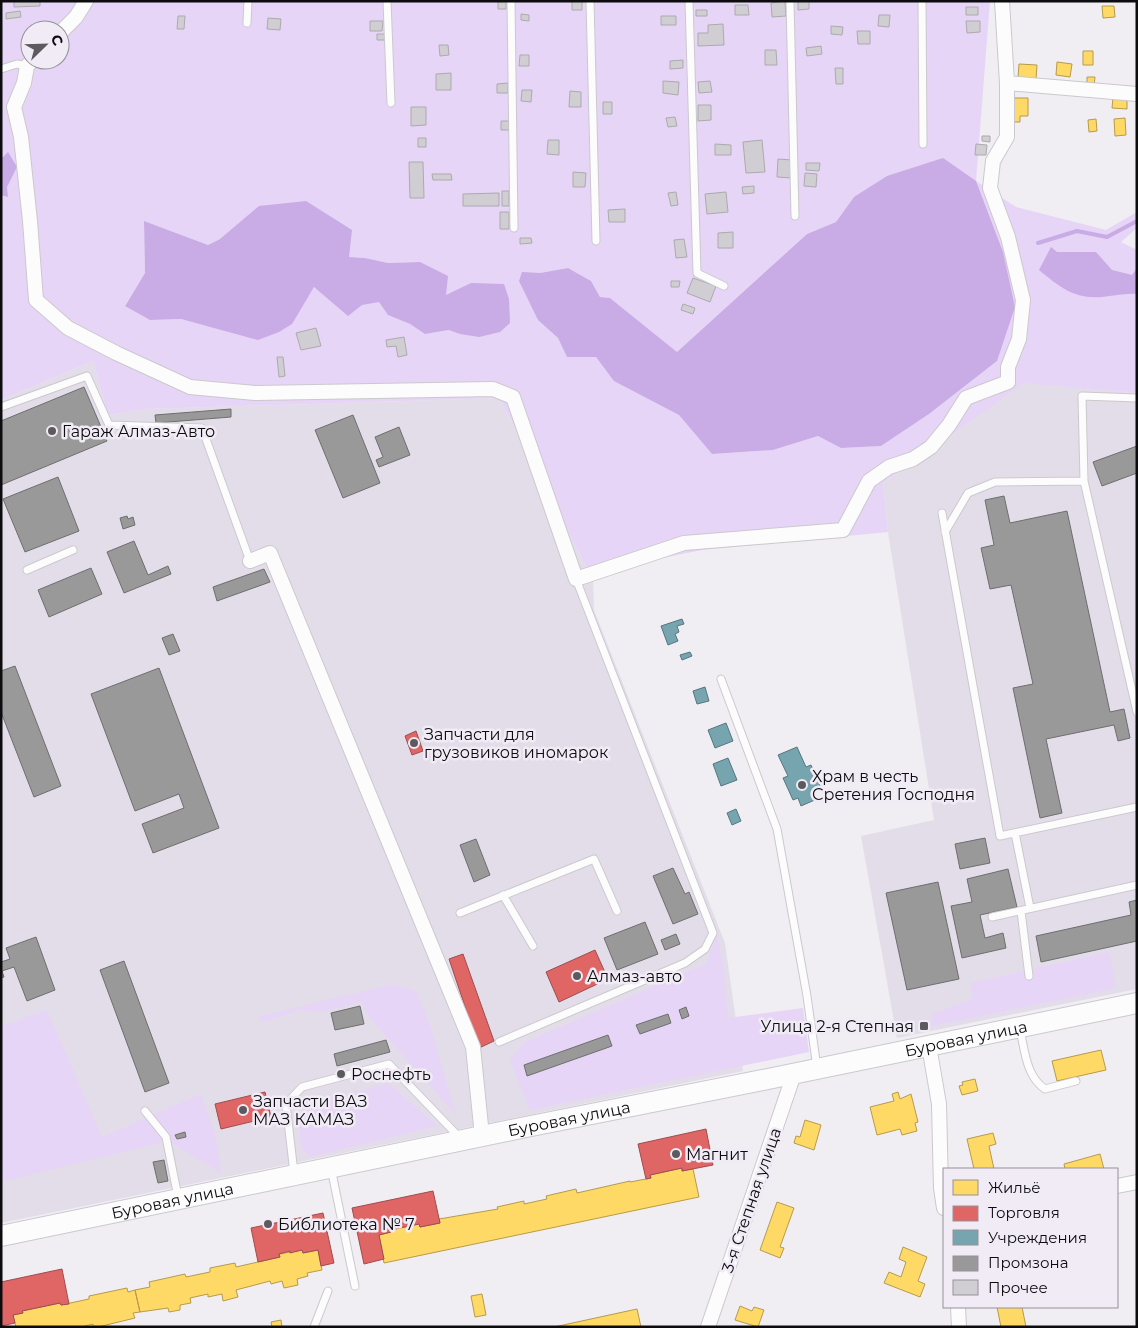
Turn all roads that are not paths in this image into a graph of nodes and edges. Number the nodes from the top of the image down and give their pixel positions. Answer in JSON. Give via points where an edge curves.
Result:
{"nodes":[{"id":1,"x":86,"y":1,"type":"edge"},
{"id":2,"x":248,"y":1,"type":"edge"},
{"id":3,"x":388,"y":1,"type":"edge"},
{"id":4,"x":512,"y":1,"type":"edge"},
{"id":5,"x":590,"y":1,"type":"edge"},
{"id":6,"x":689,"y":1,"type":"edge"},
{"id":7,"x":790,"y":1,"type":"edge"},
{"id":8,"x":922,"y":1,"type":"edge"},
{"id":9,"x":1002,"y":1,"type":"edge"},
{"id":10,"x":70,"y":23,"type":"edge"},
{"id":11,"x":247,"y":23,"type":"dead end"},
{"id":12,"x":20,"y":64,"type":"edge"},
{"id":13,"x":1,"y":69,"type":"edge"},
{"id":14,"x":28,"y":70,"type":"edge"},
{"id":15,"x":1007,"y":83,"type":"junction"},
{"id":16,"x":1137,"y":94,"type":"edge"},
{"id":17,"x":391,"y":103,"type":"dead end"},
{"id":18,"x":923,"y":144,"type":"dead end"},
{"id":19,"x":795,"y":216,"type":"dead end"},
{"id":20,"x":514,"y":228,"type":"dead end"},
{"id":21,"x":596,"y":241,"type":"dead end"},
{"id":22,"x":724,"y":286,"type":"dead end"},
{"id":23,"x":1137,"y":398,"type":"edge"},
{"id":24,"x":1,"y":407,"type":"edge"},
{"id":25,"x":1084,"y":481,"type":"junction"},
{"id":26,"x":942,"y":513,"type":"dead end"},
{"id":27,"x":945,"y":532,"type":"junction"},
{"id":28,"x":73,"y":550,"type":"dead end"},
{"id":29,"x":250,"y":561,"type":"joint"},
{"id":30,"x":27,"y":570,"type":"dead end"},
{"id":31,"x":576,"y":579,"type":"junction"},
{"id":32,"x":721,"y":679,"type":"dead end"},
{"id":33,"x":1137,"y":712,"type":"edge"},
{"id":34,"x":1137,"y":807,"type":"edge"},
{"id":35,"x":1015,"y":832,"type":"junction"},
{"id":36,"x":1137,"y":885,"type":"edge"},
{"id":37,"x":504,"y":895,"type":"junction"},
{"id":38,"x":1030,"y":908,"type":"junction"},
{"id":39,"x":1021,"y":910,"type":"junction"},
{"id":40,"x":617,"y":911,"type":"dead end"},
{"id":41,"x":460,"y":913,"type":"dead end"},
{"id":42,"x":992,"y":917,"type":"dead end"},
{"id":43,"x":533,"y":946,"type":"dead end"},
{"id":44,"x":1029,"y":976,"type":"dead end"},
{"id":45,"x":1137,"y":1003,"type":"edge"},
{"id":46,"x":1019,"y":1027,"type":"junction"},
{"id":47,"x":499,"y":1042,"type":"dead end"},
{"id":48,"x":929,"y":1046,"type":"junction"},
{"id":49,"x":817,"y":1069,"type":"junction"},
{"id":50,"x":794,"y":1074,"type":"junction"},
{"id":51,"x":1076,"y":1081,"type":"dead end"},
{"id":52,"x":145,"y":1111,"type":"dead end"},
{"id":53,"x":482,"y":1136,"type":"junction"},
{"id":54,"x":462,"y":1140,"type":"junction"},
{"id":55,"x":331,"y":1168,"type":"junction"},
{"id":56,"x":294,"y":1175,"type":"junction"},
{"id":57,"x":1137,"y":1182,"type":"edge"},
{"id":58,"x":1118,"y":1186,"type":"edge"},
{"id":59,"x":178,"y":1199,"type":"junction"},
{"id":60,"x":943,"y":1201,"type":"edge"},
{"id":61,"x":1,"y":1236,"type":"edge"},
{"id":62,"x":355,"y":1286,"type":"dead end"},
{"id":63,"x":328,"y":1291,"type":"dead end"},
{"id":64,"x":958,"y":1308,"type":"edge"},
{"id":65,"x":314,"y":1327,"type":"edge"},
{"id":66,"x":708,"y":1327,"type":"edge"},
{"id":67,"x":959,"y":1327,"type":"edge"}],
"edges":[{"from":1,"to":10,"type":"street"},
{"from":2,"to":11,"type":"lane"},
{"from":3,"to":17,"type":"lane"},
{"from":4,"to":20,"type":"lane"},
{"from":5,"to":21,"type":"lane"},
{"from":6,"to":22,"type":"lane","via":[[697,273]]},
{"from":7,"to":19,"type":"lane"},
{"from":8,"to":18,"type":"lane"},
{"from":9,"to":15,"type":"street"},
{"from":12,"to":13,"type":"lane"},
{"from":14,"to":31,"type":"street","via":[[14,107],[21,137],[36,300],[68,328],[190,387],[255,392],[493,390],[512,397]]},
{"from":15,"to":16,"type":"street"},
{"from":15,"to":31,"type":"street","via":[[1007,137],[993,161],[990,188],[1008,237],[1022,300],[1019,339],[1008,367],[1008,382],[966,398],[931,447],[913,460],[889,467],[869,481],[843,530],[684,543]]},
{"from":23,"to":25,"type":"lane","via":[[1082,396]]},
{"from":24,"to":29,"type":"lane","via":[[87,376],[109,424],[202,428]]},
{"from":25,"to":27,"type":"lane","via":[[995,482],[968,493]]},
{"from":25,"to":33,"type":"lane"},
{"from":26,"to":27,"type":"lane"},
{"from":27,"to":35,"type":"lane","via":[[1000,836]]},
{"from":28,"to":30,"type":"lane"},
{"from":29,"to":53,"type":"street","via":[[270,553],[466,1029],[473,1047]]},
{"from":31,"to":47,"type":"lane","via":[[713,933],[705,949],[685,963]]},
{"from":32,"to":49,"type":"lane","via":[[777,829]]},
{"from":34,"to":35,"type":"lane"},
{"from":35,"to":38,"type":"lane"},
{"from":36,"to":38,"type":"lane"},
{"from":37,"to":40,"type":"lane","via":[[594,859]]},
{"from":37,"to":41,"type":"lane"},
{"from":37,"to":43,"type":"lane"},
{"from":38,"to":39,"type":"lane"},
{"from":39,"to":42,"type":"lane"},
{"from":39,"to":44,"type":"lane"},
{"from":45,"to":46,"type":"main road","name":"Буровая улица"},
{"from":46,"to":48,"type":"main road","name":"Буровая улица"},
{"from":46,"to":51,"type":"lane","via":[[1029,1069],[1036,1083],[1045,1089]]},
{"from":48,"to":49,"type":"main road","name":"Буровая улица"},
{"from":48,"to":60,"type":"street","via":[[939,1104]]},
{"from":49,"to":50,"type":"main road","name":"Буровая улица"},
{"from":50,"to":53,"type":"main road","name":"Буровая улица"},
{"from":50,"to":66,"type":"street","name":"3-я Степная улица"},
{"from":52,"to":59,"type":"lane","via":[[166,1137]]},
{"from":53,"to":54,"type":"main road","name":"Буровая улица"},
{"from":54,"to":55,"type":"main road","name":"Буровая улица"},
{"from":54,"to":56,"type":"lane","via":[[388,1064],[302,1087],[286,1104]]},
{"from":55,"to":56,"type":"main road","name":"Буровая улица"},
{"from":55,"to":62,"type":"lane"},
{"from":56,"to":59,"type":"main road","name":"Буровая улица"},
{"from":57,"to":58,"type":"street"},
{"from":59,"to":61,"type":"main road","name":"Буровая улица"},
{"from":63,"to":65,"type":"lane"},
{"from":64,"to":67,"type":"street"}]}
